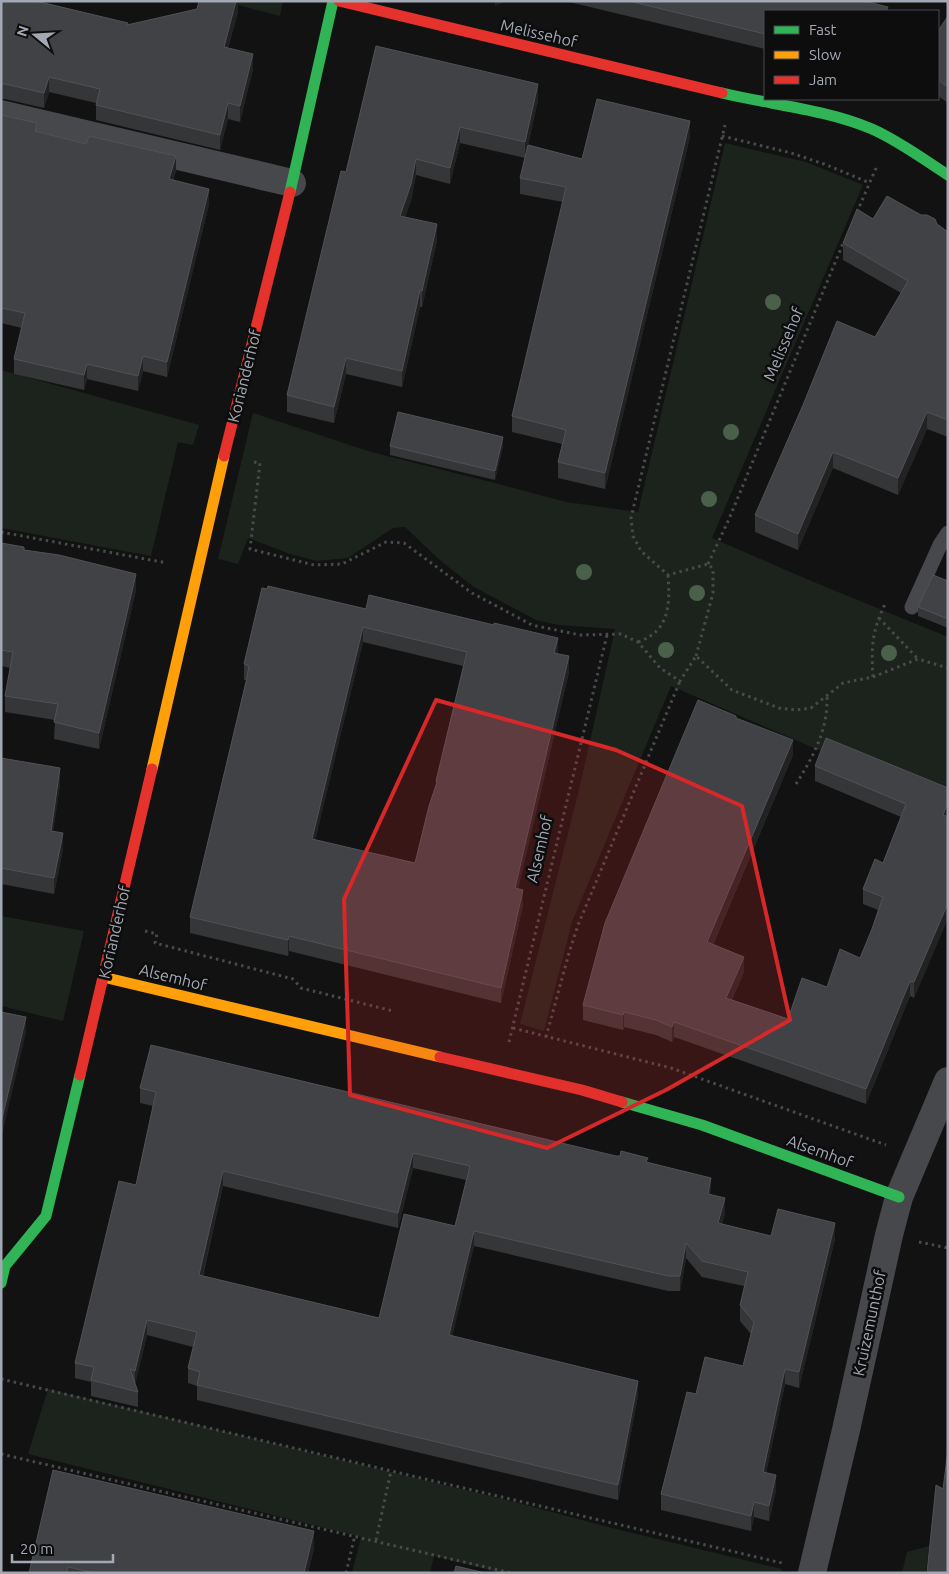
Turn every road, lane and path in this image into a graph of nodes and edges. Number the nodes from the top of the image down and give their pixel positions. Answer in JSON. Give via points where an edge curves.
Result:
{"nodes":[{"id":1,"x":333,"y":1,"type":"edge"},
{"id":2,"x":339,"y":1,"type":"edge"},
{"id":3,"x":732,"y":95,"type":"junction"},
{"id":4,"x":1,"y":114,"type":"edge"},
{"id":5,"x":722,"y":136,"type":"junction"},
{"id":6,"x":890,"y":138,"type":"junction"},
{"id":7,"x":948,"y":175,"type":"edge"},
{"id":8,"x":292,"y":183,"type":"junction"},
{"id":9,"x":870,"y":183,"type":"junction"},
{"id":10,"x":854,"y":218,"type":"edge"},
{"id":11,"x":847,"y":236,"type":"edge"},
{"id":12,"x":224,"y":456,"type":"junction"},
{"id":13,"x":1,"y":532,"type":"edge"},
{"id":14,"x":948,"y":533,"type":"edge"},
{"id":15,"x":708,"y":564,"type":"junction"},
{"id":16,"x":200,"y":569,"type":"junction"},
{"id":17,"x":668,"y":575,"type":"junction"},
{"id":18,"x":912,"y":607,"type":"joint"},
{"id":19,"x":878,"y":617,"type":"junction"},
{"id":20,"x":607,"y":635,"type":"junction"},
{"id":21,"x":638,"y":642,"type":"junction"},
{"id":22,"x":696,"y":656,"type":"junction"},
{"id":23,"x":918,"y":660,"type":"junction"},
{"id":24,"x":948,"y":668,"type":"edge"},
{"id":25,"x":873,"y":677,"type":"junction"},
{"id":26,"x":680,"y":681,"type":"junction"},
{"id":27,"x":827,"y":696,"type":"junction"},
{"id":28,"x":796,"y":784,"type":"dead end"},
{"id":29,"x":116,"y":923,"type":"junction"},
{"id":30,"x":103,"y":977,"type":"junction"},
{"id":31,"x":396,"y":1011,"type":"dead end"},
{"id":32,"x":513,"y":1028,"type":"junction"},
{"id":33,"x":501,"y":1036,"type":"dead end"},
{"id":34,"x":546,"y":1038,"type":"junction"},
{"id":35,"x":510,"y":1039,"type":"junction"},
{"id":36,"x":498,"y":1070,"type":"junction"},
{"id":37,"x":948,"y":1081,"type":"edge"},
{"id":38,"x":916,"y":1158,"type":"junction"},
{"id":39,"x":899,"y":1197,"type":"junction"},
{"id":40,"x":1,"y":1283,"type":"edge"},
{"id":41,"x":1,"y":1378,"type":"edge"},
{"id":42,"x":1,"y":1454,"type":"edge"},
{"id":43,"x":391,"y":1471,"type":"junction"},
{"id":44,"x":355,"y":1535,"type":"junction"},
{"id":45,"x":376,"y":1540,"type":"junction"},
{"id":46,"x":812,"y":1571,"type":"edge"},
{"id":47,"x":346,"y":1573,"type":"edge"},
{"id":48,"x":511,"y":1573,"type":"edge"}],
"edges":[{"from":1,"to":8,"type":"street","name":"Korianderhof"},
{"from":2,"to":3,"type":"street","name":"Melissehof"},
{"from":3,"to":5,"type":"path"},
{"from":3,"to":6,"type":"street","name":"Melissehof","via":[[851,122]]},
{"from":4,"to":8,"type":"street"},
{"from":5,"to":9,"type":"path","via":[[791,153]]},
{"from":5,"to":17,"type":"path","via":[[631,518],[632,536],[641,551]]},
{"from":6,"to":7,"type":"street","name":"Melissehof"},
{"from":6,"to":9,"type":"path"},
{"from":8,"to":12,"type":"street","name":"Korianderhof"},
{"from":9,"to":10,"type":"path"},
{"from":11,"to":15,"type":"path","name":"Melissehof"},
{"from":12,"to":16,"type":"street","name":"Korianderhof"},
{"from":12,"to":20,"type":"path","via":[[260,463],[250,549],[314,566],[342,564],[386,542],[404,543],[472,593],[532,625],[580,635]]},
{"from":13,"to":16,"type":"path"},
{"from":14,"to":18,"type":"lane"},
{"from":15,"to":17,"type":"path"},
{"from":15,"to":22,"type":"path","via":[[713,569],[713,593]]},
{"from":16,"to":29,"type":"street","name":"Korianderhof"},
{"from":17,"to":21,"type":"path","via":[[668,608],[663,623],[646,640]]},
{"from":18,"to":19,"type":"path","via":[[888,598]]},
{"from":19,"to":23,"type":"path"},
{"from":19,"to":25,"type":"path","via":[[872,638]]},
{"from":20,"to":21,"type":"path","via":[[621,634]]},
{"from":20,"to":32,"type":"path","name":"Alsemhof"},
{"from":21,"to":26,"type":"path","via":[[660,668]]},
{"from":22,"to":26,"type":"path"},
{"from":22,"to":27,"type":"path","via":[[732,690],[779,708],[811,708]]},
{"from":23,"to":24,"type":"path"},
{"from":23,"to":25,"type":"path"},
{"from":25,"to":27,"type":"path","via":[[843,683]]},
{"from":26,"to":34,"type":"path","via":[[578,925]]},
{"from":27,"to":28,"type":"path","via":[[823,729],[812,758]]},
{"from":29,"to":30,"type":"street","name":"Korianderhof"},
{"from":29,"to":31,"type":"path","via":[[157,934],[155,943],[293,979],[301,988]]},
{"from":30,"to":36,"type":"street","name":"Alsemhof"},
{"from":30,"to":40,"type":"street","name":"Korianderhof","via":[[46,1216],[5,1266]]},
{"from":32,"to":34,"type":"path"},
{"from":32,"to":35,"type":"path","name":"Alsemhof"},
{"from":33,"to":35,"type":"path"},
{"from":34,"to":38,"type":"path","via":[[671,1068]]},
{"from":35,"to":36,"type":"path","name":"Alsemhof"},
{"from":36,"to":39,"type":"street","name":"Alsemhof","via":[[582,1090],[702,1125]]},
{"from":37,"to":38,"type":"street","name":"Kruizemunthof"},
{"from":38,"to":39,"type":"street","name":"Kruizemunthof"},
{"from":39,"to":46,"type":"street","name":"Kruizemunthof"},
{"from":41,"to":43,"type":"path"},
{"from":42,"to":44,"type":"path"},
{"from":43,"to":45,"type":"path"},
{"from":43,"to":46,"type":"path"},
{"from":44,"to":45,"type":"path"},
{"from":44,"to":47,"type":"path"},
{"from":45,"to":48,"type":"path"}]}
